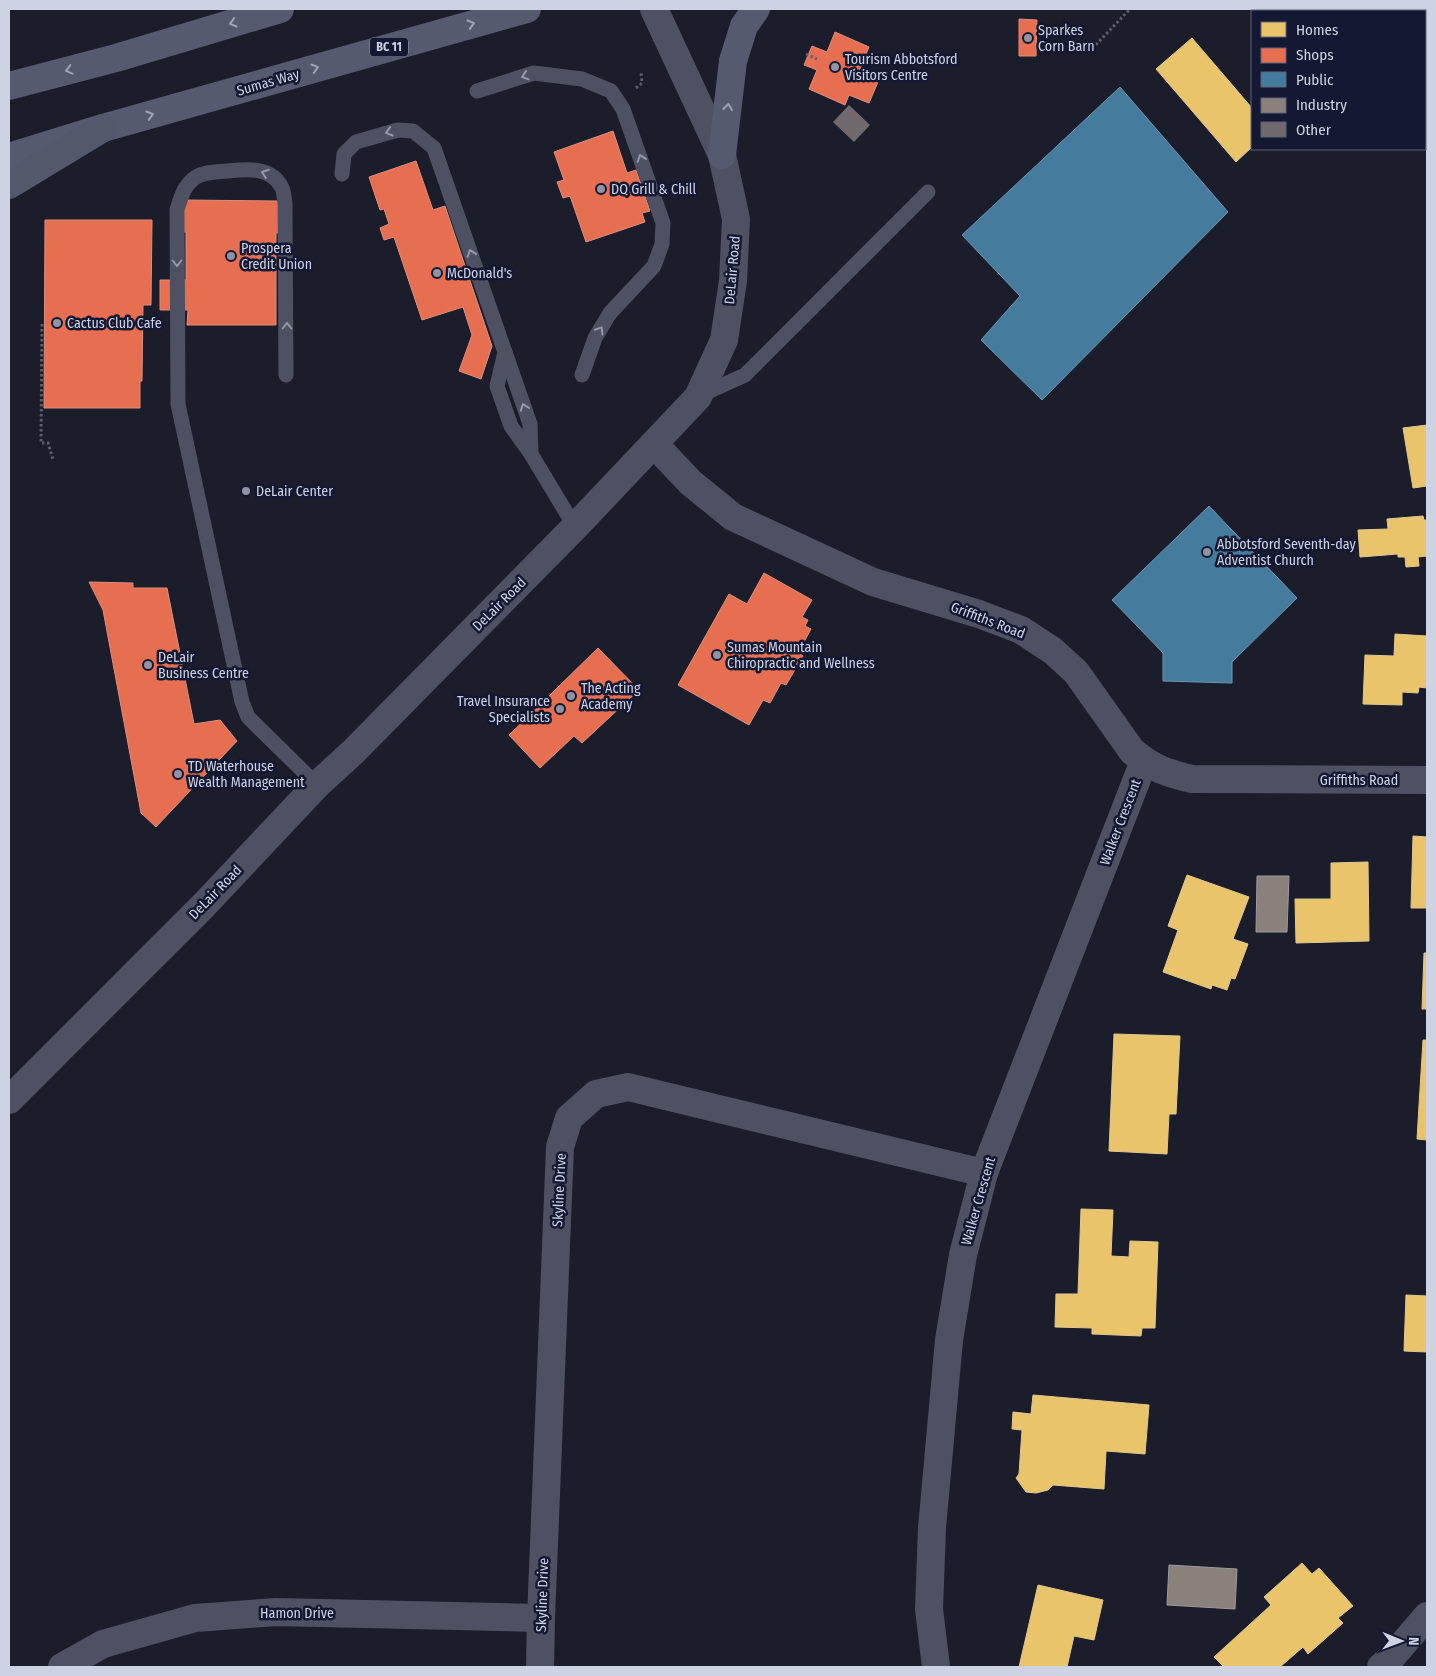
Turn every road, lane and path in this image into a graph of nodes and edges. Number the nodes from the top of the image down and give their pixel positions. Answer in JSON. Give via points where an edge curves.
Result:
{"nodes":[{"id":1,"x":280,"y":9,"type":"edge"},
{"id":2,"x":527,"y":9,"type":"edge"},
{"id":3,"x":654,"y":9,"type":"edge"},
{"id":4,"x":756,"y":9,"type":"edge"},
{"id":5,"x":1130,"y":9,"type":"edge"},
{"id":6,"x":1089,"y":52,"type":"dead end"},
{"id":7,"x":806,"y":54,"type":"dead end"},
{"id":8,"x":817,"y":59,"type":"dead end"},
{"id":9,"x":641,"y":72,"type":"dead end"},
{"id":10,"x":9,"y":86,"type":"edge"},
{"id":11,"x":477,"y":92,"type":"dead end"},
{"id":12,"x":630,"y":92,"type":"dead end"},
{"id":13,"x":103,"y":128,"type":"junction"},
{"id":14,"x":722,"y":155,"type":"junction"},
{"id":15,"x":9,"y":157,"type":"edge"},
{"id":16,"x":342,"y":174,"type":"dead end"},
{"id":17,"x":9,"y":185,"type":"edge"},
{"id":18,"x":928,"y":192,"type":"dead end"},
{"id":19,"x":42,"y":324,"type":"dead end"},
{"id":20,"x":286,"y":375,"type":"dead end"},
{"id":21,"x":582,"y":375,"type":"dead end"},
{"id":22,"x":698,"y":397,"type":"junction"},
{"id":23,"x":654,"y":444,"type":"junction"},
{"id":24,"x":53,"y":458,"type":"dead end"},
{"id":25,"x":575,"y":527,"type":"junction"},
{"id":26,"x":1144,"y":761,"type":"junction"},
{"id":27,"x":1427,"y":780,"type":"edge"},
{"id":28,"x":318,"y":785,"type":"junction"},
{"id":29,"x":9,"y":1100,"type":"edge"},
{"id":30,"x":984,"y":1173,"type":"junction"},
{"id":31,"x":541,"y":1618,"type":"junction"},
{"id":32,"x":1426,"y":1619,"type":"edge"},
{"id":33,"x":62,"y":1667,"type":"edge"},
{"id":34,"x":540,"y":1667,"type":"edge"},
{"id":35,"x":936,"y":1667,"type":"edge"},
{"id":36,"x":1381,"y":1667,"type":"edge"}],
"edges":[{"from":1,"to":10,"type":"highway","one_way":true},
{"from":13,"to":2,"type":"highway","name":"Sumas Way","number":"BC 11","one_way":true},
{"from":3,"to":14,"type":"street","name":"DeLair Road"},
{"from":14,"to":4,"type":"highway","one_way":true,"via":[[734,60],[744,26]]},
{"from":5,"to":6,"type":"path"},
{"from":7,"to":8,"type":"path"},
{"from":9,"to":12,"type":"path","via":[[642,83]]},
{"from":21,"to":11,"type":"lane","one_way":true,"via":[[595,338],[610,313],[654,266],[662,244],[663,223],[623,109],[611,91],[582,79],[534,73]]},
{"from":13,"to":15,"type":"highway","name":"Sumas Way","number":"BC 11"},
{"from":13,"to":17,"type":"highway"},
{"from":14,"to":22,"type":"street","name":"DeLair Road","via":[[736,218],[733,281],[724,340]]},
{"from":25,"to":16,"type":"lane","one_way":true,"via":[[511,426],[497,386],[505,352],[434,148],[413,131],[398,130],[356,142],[344,154]]},
{"from":18,"to":22,"type":"lane","via":[[745,375]]},
{"from":19,"to":24,"type":"path","via":[[41,443],[48,444]]},
{"from":20,"to":28,"type":"lane","one_way":true,"via":[[285,203],[282,188],[273,176],[248,169],[198,176],[181,194],[177,210],[178,404],[242,702],[248,717]]},
{"from":22,"to":23,"type":"street","name":"DeLair Road"},
{"from":23,"to":25,"type":"street","name":"DeLair Road"},
{"from":23,"to":26,"type":"street","name":"Griffiths Road","via":[[691,483],[733,517],[873,582],[1021,630],[1054,651],[1076,672],[1132,751]]},
{"from":25,"to":28,"type":"street","name":"DeLair Road"},
{"from":26,"to":27,"type":"street","name":"Griffiths Road","via":[[1167,774],[1192,779]]},
{"from":26,"to":30,"type":"street","name":"Walker Crescent"},
{"from":28,"to":29,"type":"street","name":"DeLair Road","via":[[204,905]]},
{"from":30,"to":31,"type":"street","name":"Skyline Drive","via":[[628,1088],[596,1094],[569,1118],[560,1146]]},
{"from":30,"to":35,"type":"street","name":"Walker Crescent","via":[[963,1255],[949,1340],[932,1528],[929,1609]]},
{"from":31,"to":33,"type":"street","name":"Hamon Drive","via":[[276,1612],[195,1618],[103,1644]]},
{"from":31,"to":34,"type":"street","name":"Skyline Drive"},
{"from":32,"to":36,"type":"street"}]}
